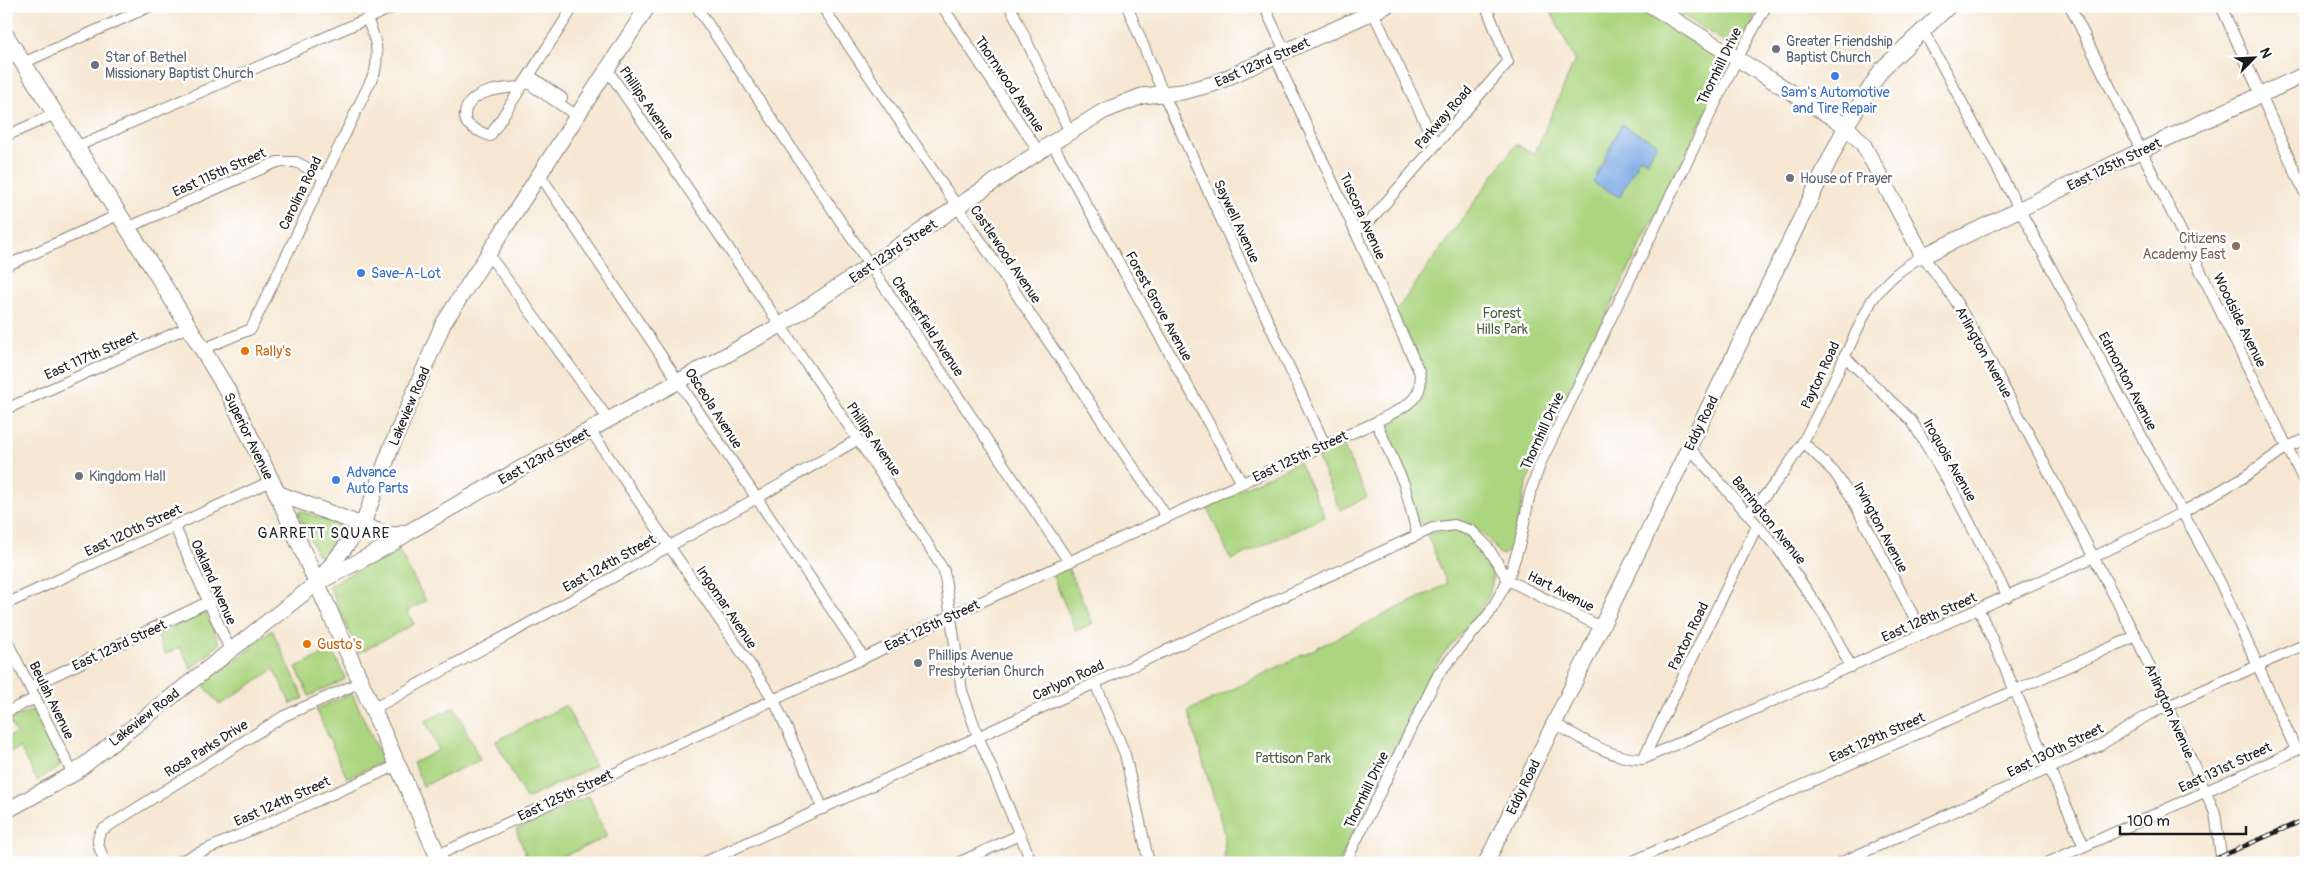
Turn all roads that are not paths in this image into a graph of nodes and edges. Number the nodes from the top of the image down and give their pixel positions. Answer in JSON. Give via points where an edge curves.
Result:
{"nodes":[{"id":1,"x":151,"y":6,"type":"edge"},
{"id":2,"x":396,"y":6,"type":"edge"},
{"id":3,"x":574,"y":6,"type":"edge"},
{"id":4,"x":648,"y":6,"type":"edge"},
{"id":5,"x":696,"y":6,"type":"edge"},
{"id":6,"x":822,"y":6,"type":"edge"},
{"id":7,"x":942,"y":6,"type":"edge"},
{"id":8,"x":1010,"y":6,"type":"edge"},
{"id":9,"x":1127,"y":6,"type":"edge"},
{"id":10,"x":1264,"y":6,"type":"edge"},
{"id":11,"x":1486,"y":6,"type":"edge"},
{"id":12,"x":1652,"y":6,"type":"edge"},
{"id":13,"x":1766,"y":6,"type":"edge"},
{"id":14,"x":1949,"y":6,"type":"edge"},
{"id":15,"x":2070,"y":6,"type":"edge"},
{"id":16,"x":2221,"y":6,"type":"edge"},
{"id":17,"x":1375,"y":8,"type":"edge"},
{"id":18,"x":367,"y":19,"type":"junction"},
{"id":19,"x":1923,"y":30,"type":"junction"},
{"id":20,"x":6,"y":36,"type":"edge"},
{"id":21,"x":1280,"y":54,"type":"junction"},
{"id":22,"x":1737,"y":60,"type":"junction"},
{"id":23,"x":23,"y":63,"type":"junction"},
{"id":24,"x":607,"y":68,"type":"junction"},
{"id":25,"x":2306,"y":74,"type":"edge"},
{"id":26,"x":525,"y":81,"type":"junction"},
{"id":27,"x":1163,"y":93,"type":"junction"},
{"id":28,"x":2260,"y":94,"type":"junction"},
{"id":29,"x":578,"y":112,"type":"junction"},
{"id":30,"x":55,"y":114,"type":"junction"},
{"id":31,"x":1846,"y":126,"type":"junction"},
{"id":32,"x":1070,"y":132,"type":"junction"},
{"id":33,"x":6,"y":136,"type":"edge"},
{"id":34,"x":1437,"y":143,"type":"junction"},
{"id":35,"x":76,"y":147,"type":"junction"},
{"id":36,"x":1046,"y":147,"type":"junction"},
{"id":37,"x":2142,"y":150,"type":"junction"},
{"id":38,"x":540,"y":174,"type":"junction"},
{"id":39,"x":324,"y":176,"type":"junction"},
{"id":40,"x":2306,"y":196,"type":"edge"},
{"id":41,"x":958,"y":207,"type":"junction"},
{"id":42,"x":2021,"y":210,"type":"junction"},
{"id":43,"x":122,"y":221,"type":"junction"},
{"id":44,"x":1355,"y":232,"type":"junction"},
{"id":45,"x":489,"y":255,"type":"junction"},
{"id":46,"x":1923,"y":256,"type":"junction"},
{"id":47,"x":6,"y":266,"type":"edge"},
{"id":48,"x":871,"y":266,"type":"junction"},
{"id":49,"x":781,"y":325,"type":"junction"},
{"id":50,"x":188,"y":327,"type":"junction"},
{"id":51,"x":202,"y":350,"type":"junction"},
{"id":52,"x":1844,"y":356,"type":"junction"},
{"id":53,"x":680,"y":381,"type":"junction"},
{"id":54,"x":1420,"y":388,"type":"joint"},
{"id":55,"x":6,"y":409,"type":"edge"},
{"id":56,"x":608,"y":420,"type":"junction"},
{"id":57,"x":1376,"y":422,"type":"junction"},
{"id":58,"x":591,"y":431,"type":"junction"},
{"id":59,"x":2306,"y":439,"type":"edge"},
{"id":60,"x":858,"y":440,"type":"junction"},
{"id":61,"x":1803,"y":442,"type":"junction"},
{"id":62,"x":1324,"y":445,"type":"junction"},
{"id":63,"x":1689,"y":447,"type":"junction"},
{"id":64,"x":2288,"y":447,"type":"junction"},
{"id":65,"x":1242,"y":483,"type":"junction"},
{"id":66,"x":2306,"y":485,"type":"edge"},
{"id":67,"x":274,"y":487,"type":"junction"},
{"id":68,"x":757,"y":498,"type":"junction"},
{"id":69,"x":2183,"y":512,"type":"junction"},
{"id":70,"x":1748,"y":513,"type":"junction"},
{"id":71,"x":1167,"y":517,"type":"junction"},
{"id":72,"x":363,"y":524,"type":"junction"},
{"id":73,"x":174,"y":525,"type":"junction"},
{"id":74,"x":1757,"y":526,"type":"junction"},
{"id":75,"x":412,"y":530,"type":"junction"},
{"id":76,"x":1417,"y":533,"type":"junction"},
{"id":77,"x":670,"y":546,"type":"junction"},
{"id":78,"x":2094,"y":557,"type":"junction"},
{"id":79,"x":1069,"y":562,"type":"junction"},
{"id":80,"x":1508,"y":580,"type":"junction"},
{"id":81,"x":317,"y":583,"type":"junction"},
{"id":82,"x":2008,"y":597,"type":"junction"},
{"id":83,"x":208,"y":602,"type":"junction"},
{"id":84,"x":6,"y":604,"type":"edge"},
{"id":85,"x":1979,"y":610,"type":"junction"},
{"id":86,"x":950,"y":616,"type":"junction"},
{"id":87,"x":1601,"y":626,"type":"junction"},
{"id":88,"x":1923,"y":634,"type":"junction"},
{"id":89,"x":2136,"y":636,"type":"junction"},
{"id":90,"x":6,"y":639,"type":"edge"},
{"id":91,"x":2306,"y":644,"type":"edge"},
{"id":92,"x":230,"y":650,"type":"junction"},
{"id":93,"x":864,"y":658,"type":"junction"},
{"id":94,"x":2257,"y":666,"type":"junction"},
{"id":95,"x":1851,"y":667,"type":"junction"},
{"id":96,"x":361,"y":682,"type":"junction"},
{"id":97,"x":1095,"y":683,"type":"junction"},
{"id":98,"x":30,"y":687,"type":"junction"},
{"id":99,"x":2015,"y":690,"type":"junction"},
{"id":100,"x":36,"y":698,"type":"junction"},
{"id":101,"x":774,"y":700,"type":"junction"},
{"id":102,"x":2168,"y":706,"type":"junction"},
{"id":103,"x":373,"y":709,"type":"junction"},
{"id":104,"x":6,"y":712,"type":"edge"},
{"id":105,"x":1553,"y":723,"type":"junction"},
{"id":106,"x":978,"y":736,"type":"junction"},
{"id":107,"x":2301,"y":748,"type":"edge"},
{"id":108,"x":1644,"y":759,"type":"junction"},
{"id":109,"x":398,"y":765,"type":"junction"},
{"id":110,"x":2050,"y":769,"type":"junction"},
{"id":111,"x":73,"y":774,"type":"junction"},
{"id":112,"x":2206,"y":792,"type":"junction"},
{"id":113,"x":823,"y":808,"type":"junction"},
{"id":114,"x":6,"y":811,"type":"edge"},
{"id":115,"x":1019,"y":835,"type":"junction"},
{"id":116,"x":2084,"y":846,"type":"junction"},
{"id":117,"x":439,"y":860,"type":"edge"},
{"id":118,"x":106,"y":863,"type":"edge"},
{"id":119,"x":176,"y":863,"type":"edge"},
{"id":120,"x":703,"y":863,"type":"edge"},
{"id":121,"x":958,"y":863,"type":"edge"},
{"id":122,"x":1032,"y":863,"type":"edge"},
{"id":123,"x":1149,"y":863,"type":"edge"},
{"id":124,"x":1345,"y":863,"type":"edge"},
{"id":125,"x":1486,"y":863,"type":"edge"},
{"id":126,"x":1629,"y":863,"type":"edge"},
{"id":127,"x":1840,"y":863,"type":"edge"},
{"id":128,"x":2046,"y":863,"type":"edge"},
{"id":129,"x":2222,"y":863,"type":"edge"}],
"edges":[{"from":1,"to":23,"type":"street"},
{"from":2,"to":18,"type":"street"},
{"from":3,"to":26,"type":"street"},
{"from":4,"to":24,"type":"street","name":"Lakeview Road"},
{"from":5,"to":48,"type":"street","name":"Chesterfield Avenue"},
{"from":6,"to":41,"type":"street","name":"Castlewood Avenue"},
{"from":7,"to":36,"type":"street","name":"Thornwood Avenue"},
{"from":8,"to":32,"type":"street"},
{"from":9,"to":27,"type":"street","name":"Saywell Avenue"},
{"from":10,"to":21,"type":"street","name":"Tuscora Avenue"},
{"from":11,"to":34,"type":"street","name":"Parkway Road","via":[[1508,62]]},
{"from":12,"to":22,"type":"street","name":"Arlington Avenue"},
{"from":13,"to":22,"type":"street","name":"Thornhill Drive"},
{"from":14,"to":19,"type":"street","name":"Eddy Road"},
{"from":15,"to":37,"type":"street","name":"Woodside Avenue"},
{"from":16,"to":28,"type":"street"},
{"from":17,"to":21,"type":"street","name":"East 123rd Street"},
{"from":17,"to":34,"type":"street"},
{"from":18,"to":35,"type":"street"},
{"from":18,"to":39,"type":"street","name":"Carolina Road","via":[[377,41],[375,72]]},
{"from":19,"to":31,"type":"street","name":"Eddy Road","via":[[1882,69]]},
{"from":19,"to":42,"type":"street","name":"Edmonton Avenue"},
{"from":20,"to":23,"type":"main road","name":"Superior Avenue"},
{"from":21,"to":27,"type":"street","name":"East 123rd Street","via":[[1213,84]]},
{"from":21,"to":44,"type":"street","name":"Tuscora Avenue"},
{"from":22,"to":31,"type":"street","name":"Arlington Avenue"},
{"from":22,"to":80,"type":"street","name":"Thornhill Drive","via":[[1541,462]]},
{"from":23,"to":30,"type":"main road","name":"Superior Avenue"},
{"from":24,"to":29,"type":"street","name":"Lakeview Road"},
{"from":24,"to":49,"type":"street","name":"Phillips Avenue"},
{"from":25,"to":28,"type":"street","name":"East 125th Street"},
{"from":26,"to":26,"type":"street","via":[[490,136],[468,125],[466,108],[472,100],[497,88]]},
{"from":26,"to":29,"type":"street"},
{"from":27,"to":32,"type":"street","name":"East 123rd Street","via":[[1124,102]]},
{"from":27,"to":62,"type":"street","name":"Saywell Avenue"},
{"from":28,"to":37,"type":"street","name":"East 125th Street"},
{"from":28,"to":40,"type":"street"},
{"from":29,"to":38,"type":"street","name":"Lakeview Road"},
{"from":30,"to":33,"type":"street"},
{"from":30,"to":35,"type":"main road","name":"Superior Avenue"},
{"from":31,"to":46,"type":"street","name":"Arlington Avenue","via":[[1863,144]]},
{"from":31,"to":63,"type":"street","name":"Eddy Road"},
{"from":32,"to":36,"type":"street","name":"East 123rd Street"},
{"from":34,"to":44,"type":"street","name":"Parkway Road","via":[[1368,223]]},
{"from":35,"to":43,"type":"main road","name":"Superior Avenue"},
{"from":36,"to":41,"type":"street","name":"East 123rd Street"},
{"from":36,"to":65,"type":"street","name":"Forest Grove Avenue"},
{"from":37,"to":42,"type":"street","name":"East 125th Street"},
{"from":37,"to":64,"type":"street","name":"Woodside Avenue"},
{"from":38,"to":45,"type":"street","name":"Lakeview Road"},
{"from":38,"to":53,"type":"street","name":"Osceola Avenue"},
{"from":39,"to":43,"type":"street","name":"East 115th Street","via":[[296,162],[276,162]]},
{"from":39,"to":51,"type":"street","name":"Carolina Road","via":[[251,329]]},
{"from":41,"to":48,"type":"street","name":"East 123rd Street"},
{"from":41,"to":71,"type":"street","name":"Castlewood Avenue"},
{"from":42,"to":46,"type":"street","name":"East 125th Street"},
{"from":42,"to":69,"type":"street","name":"Edmonton Avenue"},
{"from":43,"to":47,"type":"street","name":"East 115th Street"},
{"from":43,"to":50,"type":"main road","name":"Superior Avenue"},
{"from":44,"to":54,"type":"street","name":"Tuscora Avenue","via":[[1419,371]]},
{"from":45,"to":56,"type":"street"},
{"from":45,"to":72,"type":"street","name":"Lakeview Road","via":[[443,324]]},
{"from":46,"to":52,"type":"street","name":"Payton Road","via":[[1886,281],[1872,300]]},
{"from":46,"to":78,"type":"street","name":"Arlington Avenue","via":[[1980,342]]},
{"from":48,"to":49,"type":"street","name":"East 123rd Street"},
{"from":48,"to":79,"type":"street","name":"Chesterfield Avenue"},
{"from":49,"to":53,"type":"street","name":"East 123rd Street"},
{"from":49,"to":60,"type":"street","name":"Phillips Avenue"},
{"from":50,"to":51,"type":"main road","name":"Superior Avenue"},
{"from":50,"to":55,"type":"street","name":"East 117th Street"},
{"from":51,"to":67,"type":"main road","name":"Superior Avenue","via":[[229,393]]},
{"from":52,"to":61,"type":"street","name":"Payton Road"},
{"from":52,"to":82,"type":"street","name":"Iroquois Avenue","via":[[1911,420],[1950,485]]},
{"from":53,"to":56,"type":"street","name":"East 123rd Street"},
{"from":53,"to":68,"type":"street","name":"Osceola Avenue"},
{"from":54,"to":57,"type":"street","name":"East 125th Street","via":[[1407,405]]},
{"from":56,"to":58,"type":"street","name":"East 123rd Street"},
{"from":57,"to":62,"type":"street","name":"East 125th Street"},
{"from":57,"to":76,"type":"street","via":[[1404,484]]},
{"from":58,"to":75,"type":"street","name":"East 123rd Street"},
{"from":58,"to":77,"type":"street","name":"Ingomar Avenue"},
{"from":59,"to":64,"type":"street","name":"East 128th Street"},
{"from":60,"to":68,"type":"street","name":"East 124th Street"},
{"from":60,"to":86,"type":"street","name":"Phillips Avenue","via":[[944,571]]},
{"from":61,"to":70,"type":"street","name":"Payton Road","via":[[1768,494]]},
{"from":61,"to":88,"type":"street","name":"Irvington Avenue","via":[[1834,472],[1851,497]]},
{"from":62,"to":65,"type":"street","name":"East 125th Street"},
{"from":63,"to":70,"type":"street","name":"Barrington Avenue"},
{"from":63,"to":87,"type":"street","name":"Eddy Road"},
{"from":64,"to":66,"type":"street","name":"Woodside Avenue"},
{"from":64,"to":69,"type":"street","name":"East 128th Street"},
{"from":65,"to":71,"type":"street","name":"East 125th Street"},
{"from":67,"to":72,"type":"street"},
{"from":67,"to":73,"type":"street","name":"East 120th Street"},
{"from":67,"to":81,"type":"main road","name":"Superior Avenue"},
{"from":68,"to":77,"type":"street","name":"East 124th Street"},
{"from":68,"to":93,"type":"street","name":"Osceola Avenue"},
{"from":69,"to":78,"type":"street","name":"East 128th Street"},
{"from":69,"to":94,"type":"street","name":"Edmonton Avenue","via":[[2220,582]]},
{"from":70,"to":74,"type":"street","name":"Barrington Avenue"},
{"from":71,"to":79,"type":"street","name":"East 125th Street"},
{"from":72,"to":75,"type":"street","via":[[392,535]]},
{"from":72,"to":81,"type":"street","name":"Lakeview Road"},
{"from":73,"to":83,"type":"street","name":"Oakland Avenue"},
{"from":73,"to":84,"type":"street","name":"East 120th Street"},
{"from":74,"to":95,"type":"street","name":"Barrington Avenue","via":[[1779,550],[1825,617]]},
{"from":74,"to":108,"type":"street","name":"Paxton Road"},
{"from":75,"to":81,"type":"street","name":"East 123rd Street"},
{"from":76,"to":80,"type":"street","name":"Carlyon Road","via":[[1446,525],[1462,527],[1479,537]]},
{"from":76,"to":97,"type":"street","name":"Carlyon Road"},
{"from":77,"to":101,"type":"street","name":"Ingomar Avenue"},
{"from":77,"to":103,"type":"street","name":"East 124th Street"},
{"from":78,"to":82,"type":"street","name":"East 128th Street"},
{"from":78,"to":89,"type":"street","name":"Arlington Avenue"},
{"from":79,"to":86,"type":"street","name":"East 125th Street"},
{"from":80,"to":87,"type":"street","name":"Hart Avenue"},
{"from":80,"to":124,"type":"street","name":"Thornhill Drive","via":[[1489,614],[1439,673]]},
{"from":81,"to":92,"type":"street","name":"Lakeview Road"},
{"from":81,"to":96,"type":"main road","name":"Superior Avenue"},
{"from":82,"to":85,"type":"street","name":"East 128th Street"},
{"from":83,"to":92,"type":"street","name":"Oakland Avenue"},
{"from":83,"to":98,"type":"street","name":"East 123rd Street"},
{"from":85,"to":88,"type":"street","name":"East 128th Street"},
{"from":85,"to":99,"type":"street"},
{"from":86,"to":93,"type":"street","name":"East 125th Street"},
{"from":86,"to":106,"type":"street","name":"Phillips Avenue","via":[[962,691]]},
{"from":87,"to":105,"type":"street","name":"Eddy Road"},
{"from":88,"to":95,"type":"street","name":"East 128th Street"},
{"from":89,"to":99,"type":"street","name":"East 129th Street"},
{"from":89,"to":102,"type":"street","name":"Arlington Avenue"},
{"from":90,"to":98,"type":"street","name":"Beulah Avenue"},
{"from":91,"to":94,"type":"street","name":"East 130th Street"},
{"from":92,"to":111,"type":"street","name":"Lakeview Road"},
{"from":93,"to":101,"type":"street","name":"East 125th Street"},
{"from":94,"to":102,"type":"street","name":"East 130th Street"},
{"from":94,"to":107,"type":"street","name":"Edmonton Avenue"},
{"from":95,"to":108,"type":"street","name":"East 128th Street"},
{"from":96,"to":103,"type":"main road","name":"Superior Avenue"},
{"from":96,"to":118,"type":"street","name":"Rosa Parks Drive","via":[[284,716],[102,830],[97,840]]},
{"from":97,"to":106,"type":"street","name":"Carlyon Road"},
{"from":97,"to":123,"type":"street","via":[[1125,754]]},
{"from":98,"to":100,"type":"street","name":"Beulah Avenue"},
{"from":99,"to":110,"type":"street"},
{"from":99,"to":126,"type":"street","name":"East 129th Street"},
{"from":100,"to":104,"type":"street"},
{"from":100,"to":111,"type":"street","name":"Beulah Avenue"},
{"from":101,"to":113,"type":"street","name":"Ingomar Avenue"},
{"from":101,"to":117,"type":"street","name":"East 125th Street"},
{"from":102,"to":110,"type":"street","name":"East 130th Street","via":[[2099,746]]},
{"from":102,"to":112,"type":"street","name":"Arlington Avenue"},
{"from":103,"to":109,"type":"main road","name":"Superior Avenue"},
{"from":105,"to":108,"type":"street","via":[[1615,754],[1629,759]]},
{"from":105,"to":125,"type":"street","name":"Eddy Road"},
{"from":106,"to":113,"type":"street","name":"Carlyon Road"},
{"from":106,"to":115,"type":"street","name":"Phillips Avenue"},
{"from":107,"to":112,"type":"street","name":"East 131st Street"},
{"from":109,"to":117,"type":"main road","name":"Superior Avenue"},
{"from":109,"to":119,"type":"street","name":"East 124th Street"},
{"from":110,"to":116,"type":"street"},
{"from":110,"to":127,"type":"street","name":"East 130th Street"},
{"from":111,"to":114,"type":"street","name":"Lakeview Road"},
{"from":112,"to":116,"type":"street","name":"East 131st Street"},
{"from":112,"to":129,"type":"street","name":"Arlington Avenue","via":[[2218,821]]},
{"from":113,"to":120,"type":"street","name":"Carlyon Road"},
{"from":115,"to":121,"type":"street"},
{"from":115,"to":122,"type":"street","name":"Phillips Avenue"},
{"from":116,"to":128,"type":"street","name":"East 131st Street"}]}
